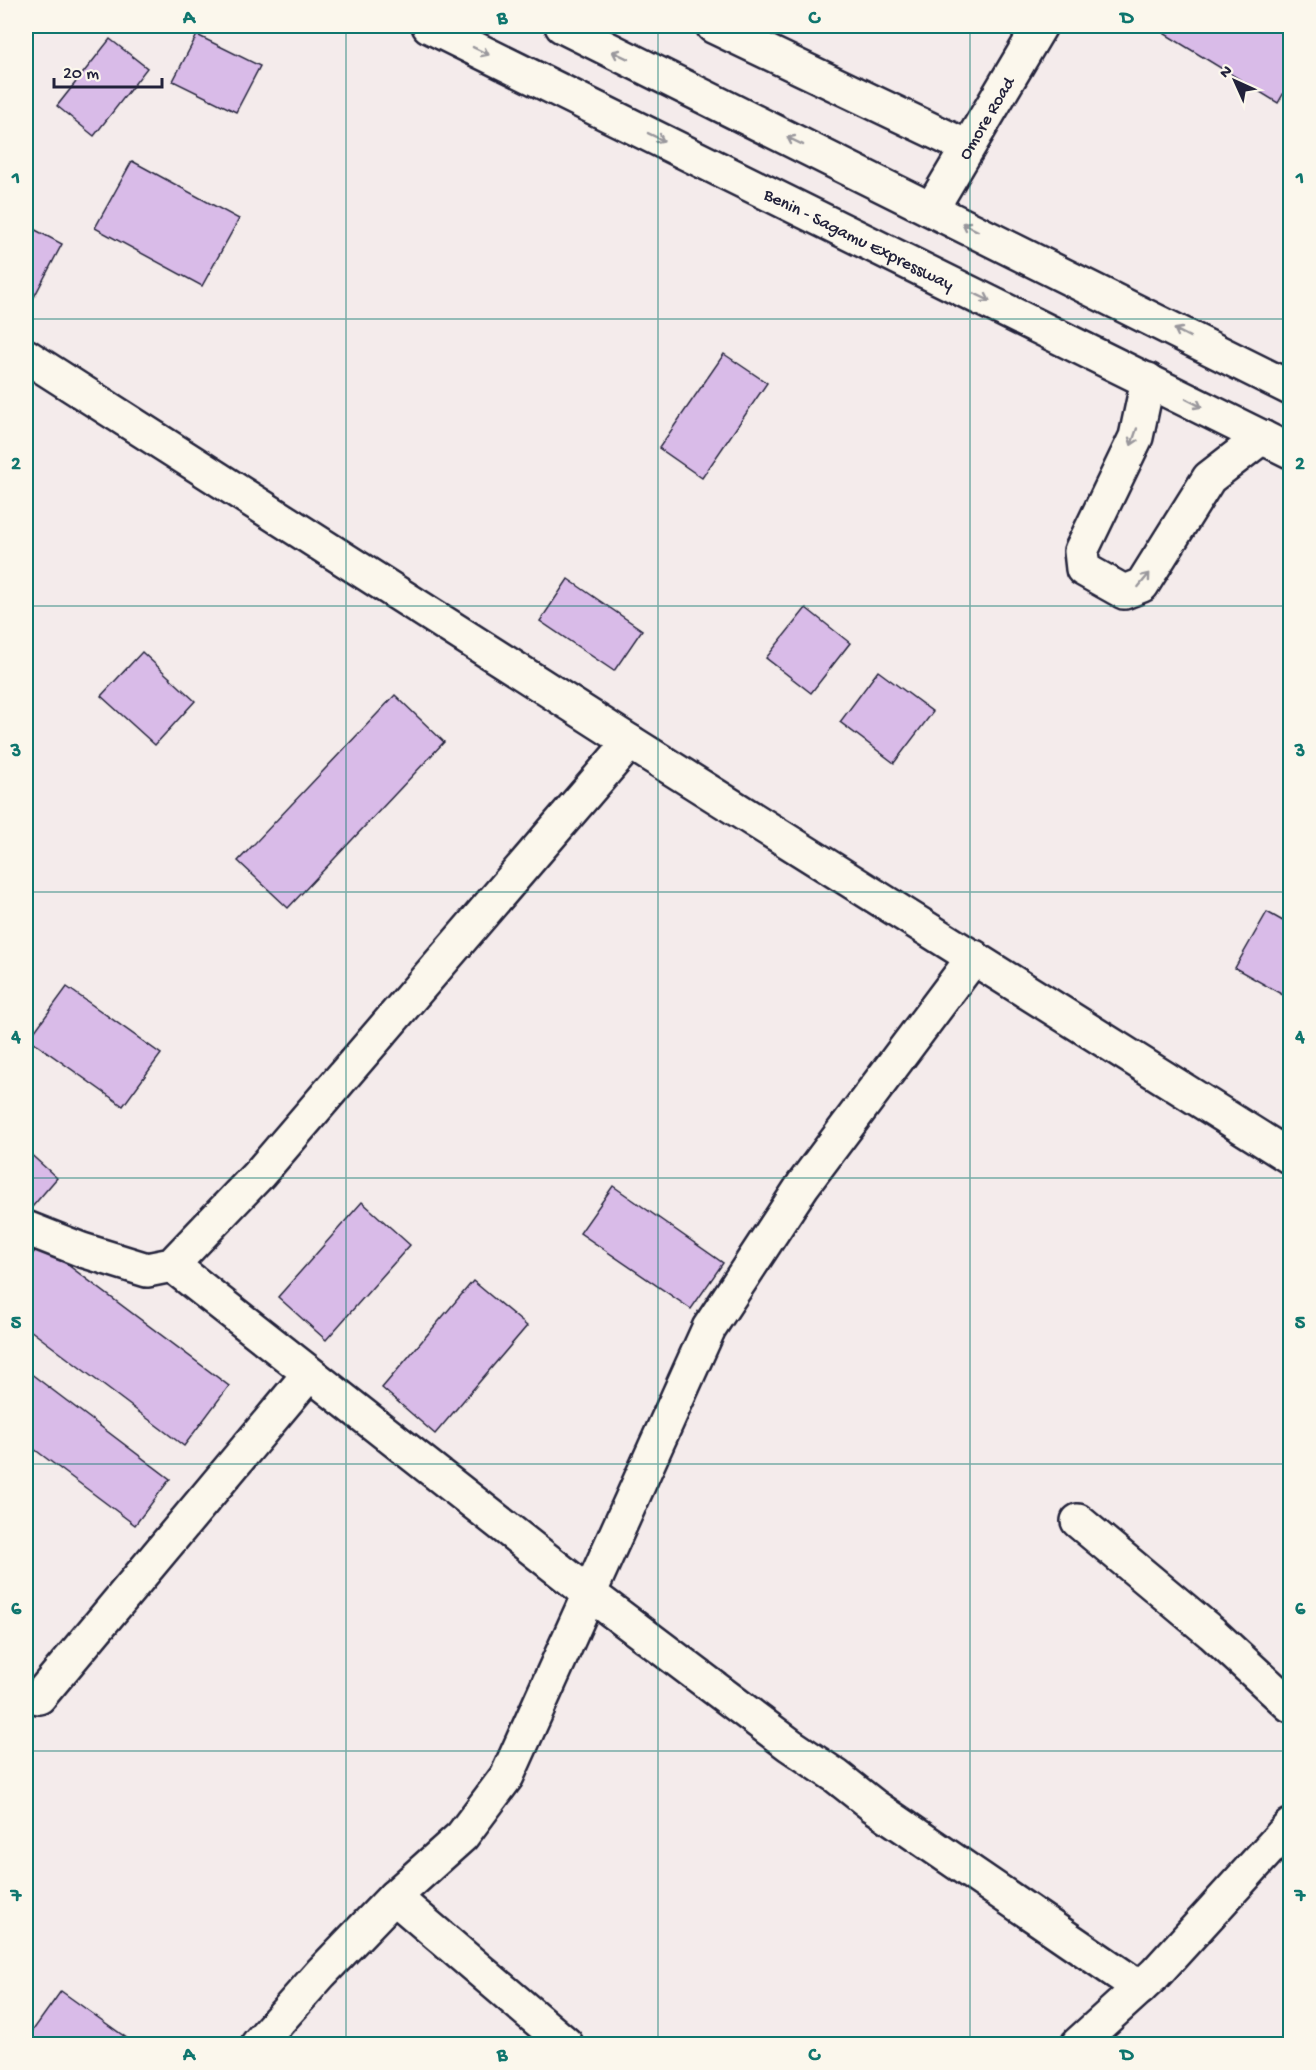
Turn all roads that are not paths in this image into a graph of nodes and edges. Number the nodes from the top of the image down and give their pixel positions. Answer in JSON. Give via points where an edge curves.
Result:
{"nodes":[{"id":1,"x":429,"y":26,"type":"edge"},
{"id":2,"x":562,"y":26,"type":"edge"},
{"id":3,"x":712,"y":26,"type":"edge"},
{"id":4,"x":1040,"y":26,"type":"edge"},
{"id":5,"x":967,"y":147,"type":"junction"},
{"id":6,"x":932,"y":208,"type":"junction"},
{"id":7,"x":26,"y":356,"type":"edge"},
{"id":8,"x":1148,"y":380,"type":"junction"},
{"id":9,"x":1290,"y":388,"type":"edge"},
{"id":10,"x":1262,"y":437,"type":"junction"},
{"id":11,"x":1290,"y":451,"type":"edge"},
{"id":12,"x":630,"y":742,"type":"junction"},
{"id":13,"x":974,"y":957,"type":"junction"},
{"id":14,"x":1290,"y":1157,"type":"edge"},
{"id":15,"x":26,"y":1228,"type":"edge"},
{"id":16,"x":172,"y":1265,"type":"junction"},
{"id":17,"x":309,"y":1374,"type":"junction"},
{"id":18,"x":1077,"y":1521,"type":"dead end"},
{"id":19,"x":590,"y":1594,"type":"junction"},
{"id":20,"x":39,"y":1697,"type":"dead end"},
{"id":21,"x":1290,"y":1705,"type":"edge"},
{"id":22,"x":1290,"y":1827,"type":"edge"},
{"id":23,"x":394,"y":1897,"type":"junction"},
{"id":24,"x":1140,"y":1988,"type":"junction"},
{"id":25,"x":258,"y":2044,"type":"edge"},
{"id":26,"x":566,"y":2044,"type":"edge"},
{"id":27,"x":1078,"y":2044,"type":"edge"}],
"edges":[{"from":1,"to":8,"type":"main road","name":"Benin - Sagamu Expressway","one_way":true},
{"from":6,"to":2,"type":"main road","one_way":true},
{"from":3,"to":5,"type":"main road"},
{"from":4,"to":5,"type":"main road","name":"Omore Road"},
{"from":5,"to":6,"type":"main road","name":"Omore Road"},
{"from":9,"to":6,"type":"main road","one_way":true},
{"from":7,"to":12,"type":"main road"},
{"from":8,"to":10,"type":"main road","name":"Benin - Sagamu Expressway","one_way":true},
{"from":8,"to":10,"type":"main road","one_way":true,"via":[[1136,437],[1082,551],[1083,569],[1124,592],[1142,585],[1209,478]]},
{"from":10,"to":11,"type":"main road","name":"Benin - Sagamu Expressway"},
{"from":12,"to":13,"type":"main road"},
{"from":12,"to":16,"type":"main road","via":[[260,1173]]},
{"from":13,"to":14,"type":"main road"},
{"from":13,"to":19,"type":"main road","via":[[802,1185],[709,1328]]},
{"from":15,"to":16,"type":"main road","via":[[147,1270]]},
{"from":16,"to":17,"type":"main road"},
{"from":17,"to":19,"type":"main road"},
{"from":17,"to":20,"type":"main road"},
{"from":18,"to":21,"type":"main road","via":[[1212,1633]]},
{"from":19,"to":23,"type":"main road","via":[[507,1776],[462,1836]]},
{"from":19,"to":24,"type":"main road","via":[[874,1806]]},
{"from":22,"to":24,"type":"main road"},
{"from":23,"to":25,"type":"main road"},
{"from":23,"to":26,"type":"main road"},
{"from":24,"to":27,"type":"main road"}]}
